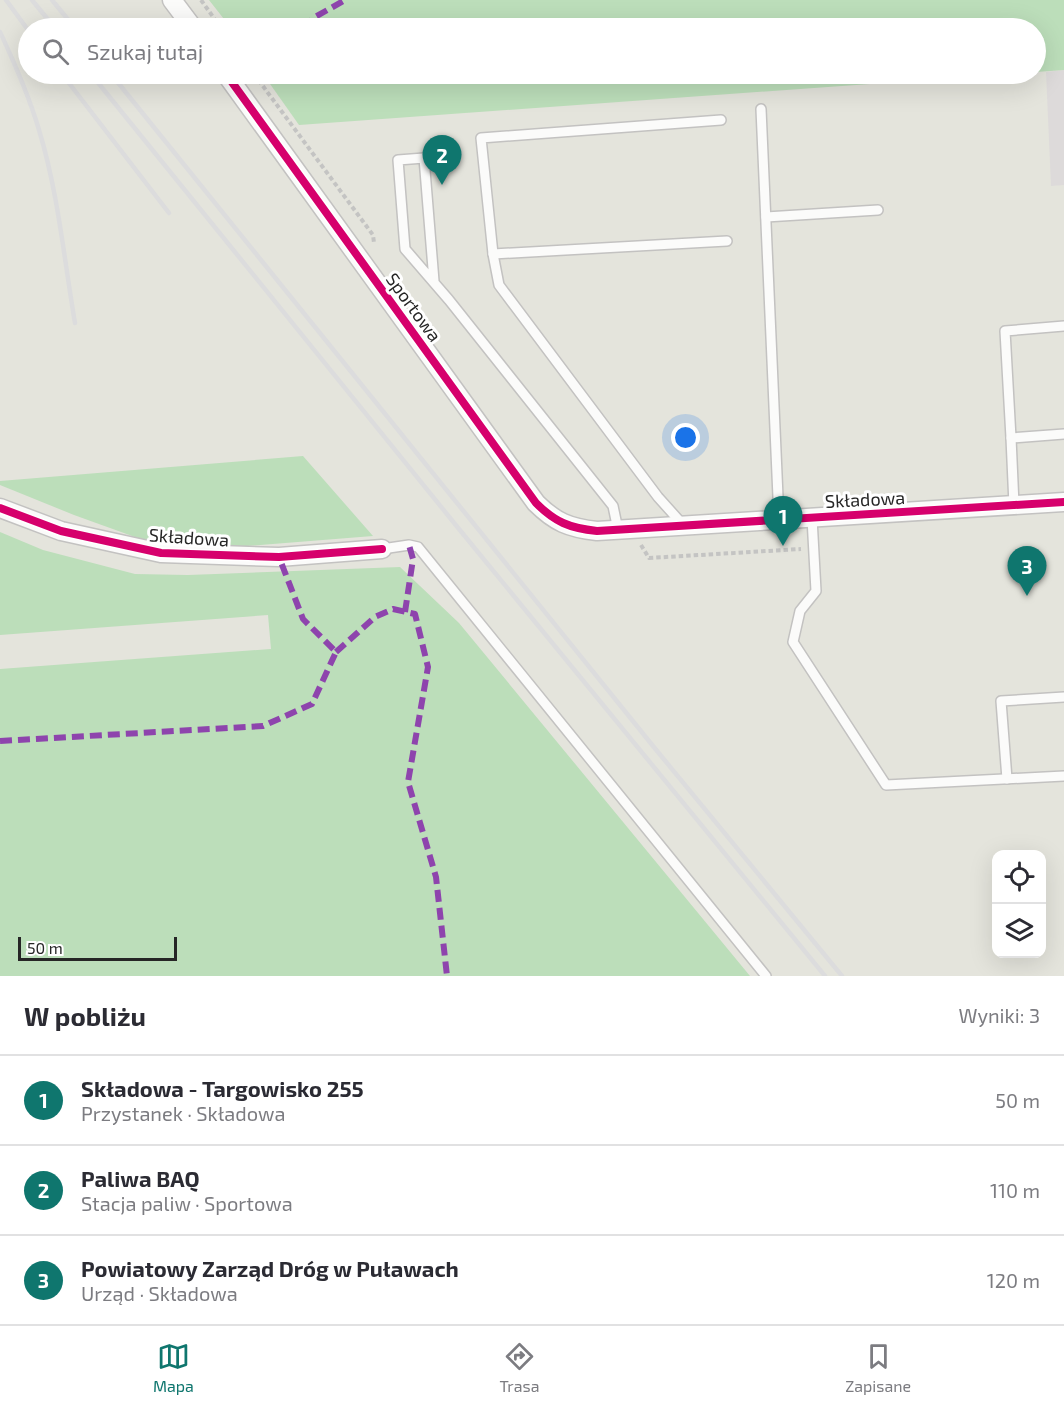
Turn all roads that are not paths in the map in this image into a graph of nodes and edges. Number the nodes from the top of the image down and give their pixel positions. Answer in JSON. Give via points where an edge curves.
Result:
{"nodes":[{"id":1,"x":172,"y":0,"type":"edge"},
{"id":2,"x":186,"y":18,"type":"edge"},
{"id":3,"x":233,"y":84,"type":"edge"},
{"id":4,"x":761,"y":109,"type":"dead end"},
{"id":5,"x":721,"y":120,"type":"dead end"},
{"id":6,"x":878,"y":210,"type":"dead end"},
{"id":7,"x":766,"y":217,"type":"junction"},
{"id":8,"x":727,"y":241,"type":"dead end"},
{"id":9,"x":493,"y":254,"type":"junction"},
{"id":10,"x":434,"y":281,"type":"junction"},
{"id":11,"x":1064,"y":326,"type":"edge"},
{"id":12,"x":1064,"y":434,"type":"edge"},
{"id":13,"x":1011,"y":438,"type":"junction"},
{"id":14,"x":1064,"y":502,"type":"edge"},
{"id":15,"x":1014,"y":505,"type":"junction"},
{"id":16,"x":0,"y":508,"type":"edge"},
{"id":17,"x":812,"y":518,"type":"junction"},
{"id":18,"x":779,"y":520,"type":"junction"},
{"id":19,"x":684,"y":526,"type":"junction"},
{"id":20,"x":618,"y":530,"type":"junction"},
{"id":21,"x":597,"y":531,"type":"joint"},
{"id":22,"x":382,"y":549,"type":"joint"},
{"id":23,"x":1064,"y":697,"type":"edge"},
{"id":24,"x":1064,"y":776,"type":"edge"},
{"id":25,"x":1007,"y":779,"type":"junction"},
{"id":26,"x":766,"y":976,"type":"edge"}],
"edges":[{"from":1,"to":2,"type":"street"},
{"from":3,"to":21,"type":"street","name":"Sportowa","via":[[536,503],[564,524]]},
{"from":4,"to":7,"type":"lane"},
{"from":5,"to":9,"type":"lane","via":[[481,138]]},
{"from":6,"to":7,"type":"lane"},
{"from":7,"to":18,"type":"lane"},
{"from":8,"to":9,"type":"lane"},
{"from":9,"to":19,"type":"lane","via":[[499,285]]},
{"from":10,"to":10,"type":"lane","via":[[405,249],[398,160],[424,158]]},
{"from":10,"to":20,"type":"lane","via":[[614,506]]},
{"from":11,"to":13,"type":"lane","via":[[1005,331]]},
{"from":12,"to":13,"type":"lane"},
{"from":13,"to":15,"type":"lane"},
{"from":14,"to":15,"type":"street","name":"Składowa"},
{"from":15,"to":17,"type":"street","name":"Składowa"},
{"from":16,"to":22,"type":"street","name":"Składowa","via":[[61,531],[161,553],[279,557]]},
{"from":17,"to":18,"type":"street","name":"Składowa"},
{"from":17,"to":25,"type":"lane","via":[[816,591],[800,612],[793,642],[886,785]]},
{"from":18,"to":19,"type":"street","name":"Składowa"},
{"from":19,"to":20,"type":"street","name":"Składowa"},
{"from":20,"to":21,"type":"street","name":"Składowa"},
{"from":22,"to":26,"type":"lane","via":[[418,547]]},
{"from":23,"to":25,"type":"lane","via":[[1000,701]]},
{"from":24,"to":25,"type":"lane"}]}
